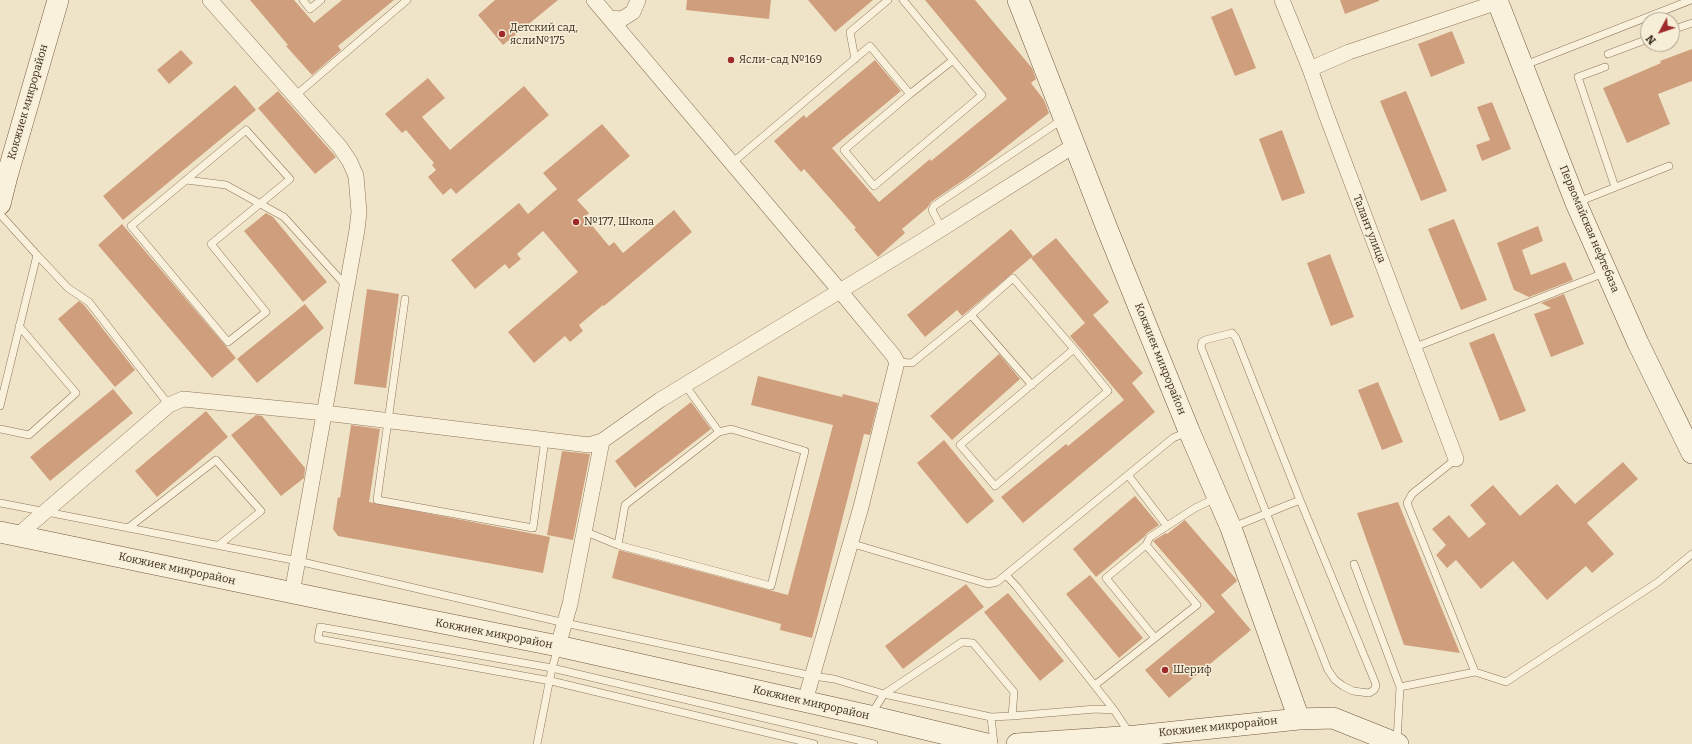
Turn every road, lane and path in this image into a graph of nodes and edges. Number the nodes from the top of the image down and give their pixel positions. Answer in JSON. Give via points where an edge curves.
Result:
{"nodes":[{"id":1,"x":58,"y":0,"type":"edge"},
{"id":2,"x":210,"y":0,"type":"edge"},
{"id":3,"x":303,"y":0,"type":"edge"},
{"id":4,"x":320,"y":0,"type":"edge"},
{"id":5,"x":407,"y":0,"type":"edge"},
{"id":6,"x":638,"y":0,"type":"edge"},
{"id":7,"x":888,"y":0,"type":"edge"},
{"id":8,"x":903,"y":0,"type":"edge"},
{"id":9,"x":1018,"y":0,"type":"edge"},
{"id":10,"x":1282,"y":0,"type":"edge"},
{"id":11,"x":1692,"y":0,"type":"edge"},
{"id":12,"x":1498,"y":1,"type":"edge"},
{"id":13,"x":602,"y":7,"type":"edge"},
{"id":14,"x":1692,"y":22,"type":"edge"},
{"id":15,"x":1680,"y":27,"type":"edge"},
{"id":16,"x":1640,"y":42,"type":"edge"},
{"id":17,"x":1608,"y":54,"type":"dead end"},
{"id":18,"x":855,"y":59,"type":"junction"},
{"id":19,"x":953,"y":60,"type":"junction"},
{"id":20,"x":1523,"y":66,"type":"junction"},
{"id":21,"x":1605,"y":67,"type":"dead end"},
{"id":22,"x":1310,"y":69,"type":"junction"},
{"id":23,"x":910,"y":94,"type":"junction"},
{"id":24,"x":295,"y":96,"type":"junction"},
{"id":25,"x":1064,"y":118,"type":"junction"},
{"id":26,"x":1075,"y":145,"type":"junction"},
{"id":27,"x":732,"y":162,"type":"junction"},
{"id":28,"x":1669,"y":166,"type":"dead end"},
{"id":29,"x":186,"y":180,"type":"junction"},
{"id":30,"x":1615,"y":187,"type":"junction"},
{"id":31,"x":259,"y":203,"type":"junction"},
{"id":32,"x":1576,"y":203,"type":"junction"},
{"id":33,"x":0,"y":204,"type":"edge"},
{"id":34,"x":0,"y":214,"type":"edge"},
{"id":35,"x":942,"y":229,"type":"junction"},
{"id":36,"x":37,"y":255,"type":"junction"},
{"id":37,"x":1606,"y":272,"type":"junction"},
{"id":38,"x":347,"y":287,"type":"junction"},
{"id":39,"x":840,"y":291,"type":"junction"},
{"id":40,"x":405,"y":299,"type":"dead end"},
{"id":41,"x":971,"y":315,"type":"junction"},
{"id":42,"x":19,"y":326,"type":"junction"},
{"id":43,"x":1413,"y":348,"type":"junction"},
{"id":44,"x":1074,"y":349,"type":"junction"},
{"id":45,"x":897,"y":362,"type":"junction"},
{"id":46,"x":1032,"y":384,"type":"junction"},
{"id":47,"x":685,"y":385,"type":"junction"},
{"id":48,"x":169,"y":405,"type":"junction"},
{"id":49,"x":0,"y":406,"type":"edge"},
{"id":50,"x":325,"y":413,"type":"junction"},
{"id":51,"x":388,"y":422,"type":"junction"},
{"id":52,"x":0,"y":429,"type":"edge"},
{"id":53,"x":1189,"y":431,"type":"junction"},
{"id":54,"x":719,"y":432,"type":"junction"},
{"id":55,"x":545,"y":440,"type":"junction"},
{"id":56,"x":602,"y":441,"type":"junction"},
{"id":57,"x":1692,"y":453,"type":"edge"},
{"id":58,"x":1456,"y":459,"type":"joint"},
{"id":59,"x":1128,"y":475,"type":"junction"},
{"id":60,"x":1217,"y":497,"type":"junction"},
{"id":61,"x":1300,"y":500,"type":"junction"},
{"id":62,"x":0,"y":503,"type":"edge"},
{"id":63,"x":46,"y":512,"type":"junction"},
{"id":64,"x":1266,"y":515,"type":"junction"},
{"id":65,"x":1167,"y":526,"type":"junction"},
{"id":66,"x":128,"y":528,"type":"junction"},
{"id":67,"x":1231,"y":528,"type":"junction"},
{"id":68,"x":584,"y":531,"type":"junction"},
{"id":69,"x":9,"y":534,"type":"edge"},
{"id":70,"x":850,"y":543,"type":"junction"},
{"id":71,"x":219,"y":545,"type":"junction"},
{"id":72,"x":618,"y":545,"type":"junction"},
{"id":73,"x":1146,"y":545,"type":"junction"},
{"id":74,"x":1692,"y":554,"type":"edge"},
{"id":75,"x":298,"y":561,"type":"junction"},
{"id":76,"x":1354,"y":564,"type":"dead end"},
{"id":77,"x":1006,"y":575,"type":"junction"},
{"id":78,"x":292,"y":593,"type":"junction"},
{"id":79,"x":565,"y":623,"type":"junction"},
{"id":80,"x":1155,"y":638,"type":"junction"},
{"id":81,"x":558,"y":646,"type":"junction"},
{"id":82,"x":552,"y":668,"type":"junction"},
{"id":83,"x":1475,"y":672,"type":"junction"},
{"id":84,"x":813,"y":676,"type":"junction"},
{"id":85,"x":551,"y":680,"type":"junction"},
{"id":86,"x":1095,"y":685,"type":"junction"},
{"id":87,"x":1400,"y":687,"type":"junction"},
{"id":88,"x":884,"y":694,"type":"junction"},
{"id":89,"x":805,"y":702,"type":"junction"},
{"id":90,"x":1114,"y":710,"type":"junction"},
{"id":91,"x":870,"y":716,"type":"junction"},
{"id":92,"x":1012,"y":716,"type":"junction"},
{"id":93,"x":991,"y":717,"type":"junction"},
{"id":94,"x":1299,"y":719,"type":"junction"},
{"id":95,"x":1140,"y":738,"type":"edge"},
{"id":96,"x":537,"y":744,"type":"edge"},
{"id":97,"x":814,"y":744,"type":"edge"},
{"id":98,"x":874,"y":744,"type":"edge"},
{"id":99,"x":987,"y":744,"type":"edge"},
{"id":100,"x":994,"y":744,"type":"edge"},
{"id":101,"x":1017,"y":744,"type":"edge"},
{"id":102,"x":1397,"y":744,"type":"edge"}],
"edges":[{"from":1,"to":33,"type":"street","name":"Кокжиек микрорайон"},
{"from":2,"to":24,"type":"street"},
{"from":3,"to":4,"type":"lane","via":[[310,9]]},
{"from":5,"to":24,"type":"lane"},
{"from":6,"to":13,"type":"street","via":[[633,12],[622,19]]},
{"from":7,"to":18,"type":"lane","via":[[850,32]]},
{"from":8,"to":19,"type":"lane"},
{"from":9,"to":25,"type":"street","name":"Кокжиек микрорайон"},
{"from":10,"to":22,"type":"street","name":"Талант улица"},
{"from":11,"to":20,"type":"lane"},
{"from":12,"to":20,"type":"street","name":"Первомайская нефтебаза"},
{"from":12,"to":22,"type":"street","via":[[1349,52]]},
{"from":13,"to":27,"type":"street"},
{"from":14,"to":15,"type":"lane"},
{"from":16,"to":17,"type":"lane"},
{"from":18,"to":23,"type":"lane","via":[[870,46]]},
{"from":18,"to":27,"type":"lane"},
{"from":19,"to":23,"type":"lane"},
{"from":19,"to":23,"type":"lane","via":[[982,95],[874,186],[844,150]]},
{"from":20,"to":32,"type":"street","name":"Первомайская нефтебаза"},
{"from":21,"to":30,"type":"lane","via":[[1578,77]]},
{"from":22,"to":43,"type":"street","name":"Талант улица"},
{"from":24,"to":38,"type":"street","via":[[340,147],[356,176],[359,212]]},
{"from":25,"to":26,"type":"street","name":"Кокжиек микрорайон"},
{"from":25,"to":35,"type":"lane","via":[[934,206],[932,210]]},
{"from":26,"to":35,"type":"street"},
{"from":26,"to":53,"type":"street","name":"Кокжиек микрорайон"},
{"from":27,"to":39,"type":"street"},
{"from":28,"to":30,"type":"lane"},
{"from":29,"to":31,"type":"lane","via":[[226,185]]},
{"from":29,"to":31,"type":"lane","via":[[246,130],[290,179]]},
{"from":29,"to":31,"type":"lane","via":[[131,226],[228,342],[266,312],[211,244]]},
{"from":30,"to":32,"type":"lane"},
{"from":31,"to":38,"type":"lane","via":[[284,217]]},
{"from":32,"to":37,"type":"street","name":"Первомайская нефтебаза"},
{"from":34,"to":36,"type":"lane"},
{"from":35,"to":39,"type":"street"},
{"from":36,"to":42,"type":"lane"},
{"from":36,"to":48,"type":"lane","via":[[68,288],[88,302]]},
{"from":37,"to":43,"type":"lane"},
{"from":37,"to":57,"type":"street","name":"Первомайская нефтебаза"},
{"from":38,"to":50,"type":"street"},
{"from":39,"to":45,"type":"street"},
{"from":39,"to":47,"type":"street"},
{"from":40,"to":51,"type":"lane"},
{"from":41,"to":44,"type":"lane","via":[[1013,278]]},
{"from":41,"to":45,"type":"lane","via":[[912,363]]},
{"from":41,"to":46,"type":"lane"},
{"from":42,"to":49,"type":"lane"},
{"from":42,"to":52,"type":"lane","via":[[76,393],[29,435]]},
{"from":43,"to":58,"type":"street","name":"Талант улица"},
{"from":44,"to":46,"type":"lane"},
{"from":44,"to":46,"type":"lane","via":[[1108,391],[995,486],[960,445]]},
{"from":45,"to":70,"type":"street"},
{"from":47,"to":54,"type":"lane"},
{"from":47,"to":56,"type":"street"},
{"from":48,"to":50,"type":"street","via":[[183,399]]},
{"from":48,"to":63,"type":"street"},
{"from":50,"to":51,"type":"street"},
{"from":50,"to":75,"type":"street"},
{"from":51,"to":55,"type":"street"},
{"from":51,"to":55,"type":"lane","via":[[376,500],[533,528]]},
{"from":53,"to":59,"type":"lane","via":[[1173,438]]},
{"from":53,"to":60,"type":"street","name":"Кокжиек микрорайон"},
{"from":54,"to":72,"type":"lane","via":[[625,505]]},
{"from":54,"to":72,"type":"lane","via":[[731,429],[805,451],[771,586]]},
{"from":55,"to":56,"type":"street","via":[[589,445]]},
{"from":56,"to":68,"type":"street"},
{"from":58,"to":83,"type":"lane","via":[[1412,494],[1407,503]]},
{"from":59,"to":65,"type":"lane"},
{"from":59,"to":77,"type":"lane"},
{"from":60,"to":65,"type":"lane"},
{"from":60,"to":67,"type":"street","name":"Кокжиек микрорайон"},
{"from":61,"to":64,"type":"lane"},
{"from":61,"to":64,"type":"lane","via":[[1236,338],[1232,333],[1205,340],[1200,347]]},
{"from":61,"to":64,"type":"lane","via":[[1375,682],[1376,686],[1372,692],[1366,693],[1343,686],[1328,670]]},
{"from":62,"to":63,"type":"lane"},
{"from":63,"to":66,"type":"lane"},
{"from":63,"to":69,"type":"street"},
{"from":64,"to":67,"type":"lane"},
{"from":65,"to":73,"type":"lane","via":[[1150,537]]},
{"from":66,"to":71,"type":"lane"},
{"from":66,"to":71,"type":"lane","via":[[216,460],[261,511]]},
{"from":67,"to":94,"type":"street","name":"Кокжиек микрорайон"},
{"from":68,"to":72,"type":"lane"},
{"from":68,"to":79,"type":"street"},
{"from":69,"to":78,"type":"street","name":"Кокжиек микрорайон"},
{"from":70,"to":77,"type":"lane","via":[[988,584],[997,582]]},
{"from":70,"to":84,"type":"street"},
{"from":71,"to":75,"type":"lane"},
{"from":73,"to":80,"type":"lane","via":[[1106,578]]},
{"from":73,"to":80,"type":"lane","via":[[1197,605]]},
{"from":74,"to":83,"type":"lane","via":[[1658,582],[1506,682]]},
{"from":75,"to":78,"type":"street"},
{"from":75,"to":79,"type":"lane"},
{"from":76,"to":87,"type":"lane"},
{"from":77,"to":86,"type":"lane"},
{"from":78,"to":81,"type":"street","name":"Кокжиек микрорайон"},
{"from":79,"to":81,"type":"street"},
{"from":79,"to":84,"type":"lane"},
{"from":80,"to":86,"type":"lane"},
{"from":81,"to":82,"type":"lane"},
{"from":81,"to":89,"type":"street","name":"Кокжиек микрорайон"},
{"from":82,"to":85,"type":"lane"},
{"from":82,"to":85,"type":"lane","via":[[320,627],[318,639]]},
{"from":82,"to":98,"type":"lane"},
{"from":83,"to":87,"type":"lane"},
{"from":84,"to":88,"type":"lane","via":[[834,679]]},
{"from":84,"to":89,"type":"street"},
{"from":85,"to":96,"type":"lane"},
{"from":85,"to":97,"type":"lane"},
{"from":86,"to":90,"type":"lane"},
{"from":87,"to":102,"type":"lane"},
{"from":88,"to":91,"type":"lane"},
{"from":88,"to":92,"type":"lane","via":[[962,642],[973,643],[1014,692]]},
{"from":88,"to":93,"type":"lane"},
{"from":89,"to":91,"type":"street","name":"Кокжиек микрорайон"},
{"from":90,"to":92,"type":"lane","via":[[1096,709]]},
{"from":90,"to":95,"type":"lane"},
{"from":91,"to":99,"type":"street","name":"Кокжиек микрорайон"},
{"from":92,"to":93,"type":"lane"},
{"from":93,"to":100,"type":"lane"},
{"from":94,"to":95,"type":"street","name":"Кокжиек микрорайон"},
{"from":94,"to":102,"type":"street","name":"Кокжиек микрорайон","via":[[1333,718]]},
{"from":95,"to":101,"type":"street","name":"Кокжиек микрорайон"}]}
